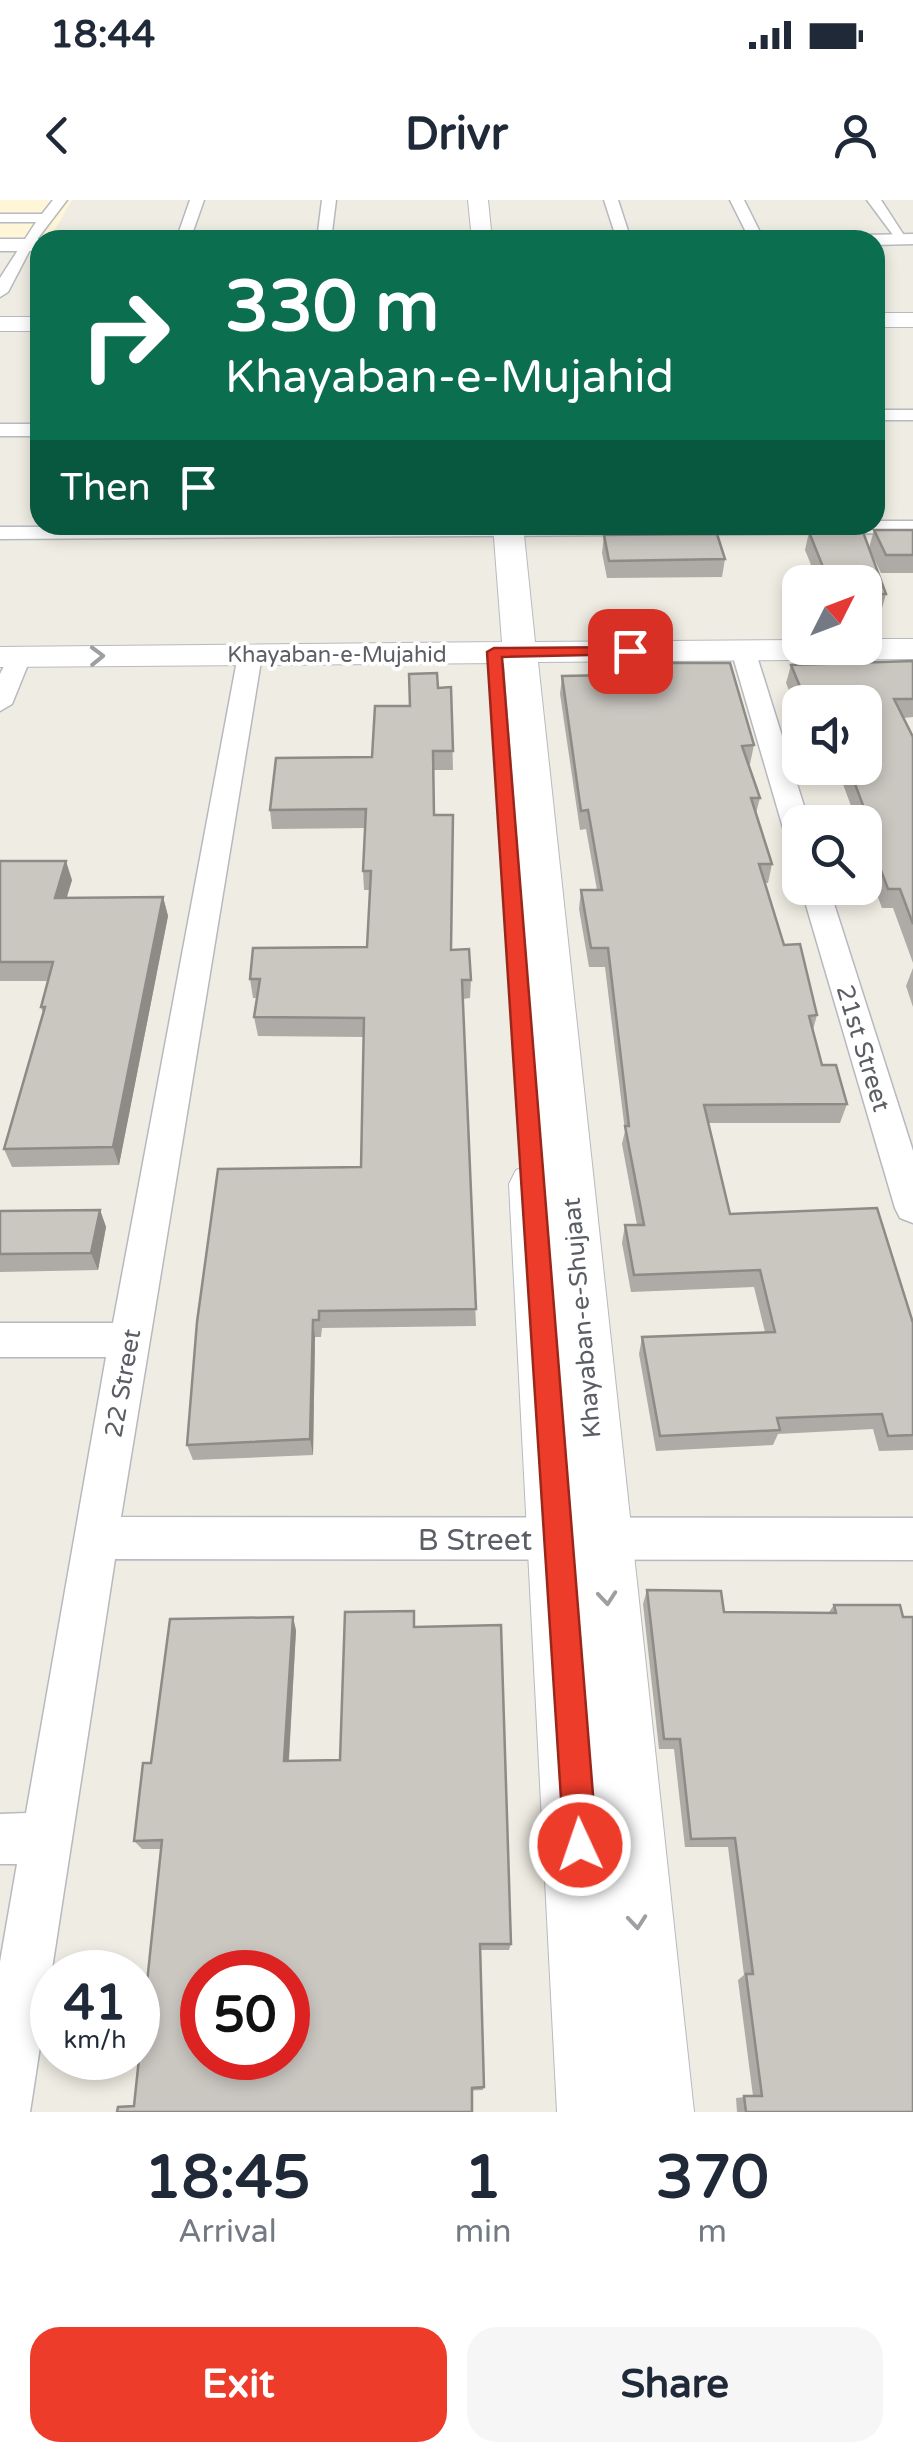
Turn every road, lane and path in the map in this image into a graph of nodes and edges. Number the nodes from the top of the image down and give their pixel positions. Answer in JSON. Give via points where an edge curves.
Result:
{"nodes":[{"id":1,"x":7,"y":200,"type":"edge"},
{"id":2,"x":60,"y":200,"type":"edge"},
{"id":3,"x":197,"y":200,"type":"edge"},
{"id":4,"x":329,"y":200,"type":"edge"},
{"id":5,"x":464,"y":200,"type":"edge"},
{"id":6,"x":478,"y":200,"type":"edge"},
{"id":7,"x":611,"y":200,"type":"edge"},
{"id":8,"x":736,"y":200,"type":"edge"},
{"id":9,"x":874,"y":200,"type":"edge"},
{"id":10,"x":0,"y":210,"type":"edge"},
{"id":11,"x":0,"y":218,"type":"edge"},
{"id":12,"x":48,"y":218,"type":"junction"},
{"id":13,"x":41,"y":230,"type":"edge"},
{"id":14,"x":186,"y":230,"type":"edge"},
{"id":15,"x":325,"y":230,"type":"edge"},
{"id":16,"x":466,"y":230,"type":"edge"},
{"id":17,"x":481,"y":230,"type":"edge"},
{"id":18,"x":621,"y":230,"type":"edge"},
{"id":19,"x":751,"y":230,"type":"edge"},
{"id":20,"x":908,"y":240,"type":"edge"},
{"id":21,"x":0,"y":245,"type":"edge"},
{"id":22,"x":30,"y":245,"type":"edge"},
{"id":23,"x":30,"y":249,"type":"edge"},
{"id":24,"x":0,"y":292,"type":"edge"},
{"id":25,"x":885,"y":320,"type":"edge"},
{"id":26,"x":913,"y":320,"type":"edge"},
{"id":27,"x":0,"y":324,"type":"edge"},
{"id":28,"x":30,"y":324,"type":"edge"},
{"id":29,"x":885,"y":415,"type":"edge"},
{"id":30,"x":913,"y":415,"type":"edge"},
{"id":31,"x":0,"y":421,"type":"edge"},
{"id":32,"x":30,"y":421,"type":"edge"},
{"id":33,"x":885,"y":424,"type":"edge"},
{"id":34,"x":913,"y":424,"type":"edge"},
{"id":35,"x":0,"y":430,"type":"edge"},
{"id":36,"x":30,"y":430,"type":"edge"},
{"id":37,"x":885,"y":527,"type":"edge"},
{"id":38,"x":913,"y":527,"type":"edge"},
{"id":39,"x":0,"y":533,"type":"edge"},
{"id":40,"x":30,"y":533,"type":"edge"},
{"id":41,"x":498,"y":535,"type":"edge"},
{"id":42,"x":913,"y":649,"type":"edge"},
{"id":43,"x":742,"y":650,"type":"junction"},
{"id":44,"x":506,"y":652,"type":"junction"},
{"id":45,"x":250,"y":654,"type":"junction"},
{"id":46,"x":9,"y":657,"type":"edge"},
{"id":47,"x":0,"y":704,"type":"edge"},
{"id":48,"x":790,"y":805,"type":"edge"},
{"id":49,"x":820,"y":905,"type":"edge"},
{"id":50,"x":913,"y":1208,"type":"edge"},
{"id":51,"x":0,"y":1340,"type":"edge"},
{"id":52,"x":130,"y":1340,"type":"junction"},
{"id":53,"x":96,"y":1538,"type":"junction"},
{"id":54,"x":913,"y":1539,"type":"edge"},
{"id":55,"x":582,"y":1541,"type":"junction"},
{"id":56,"x":24,"y":1838,"type":"edge"},
{"id":57,"x":2,"y":2112,"type":"edge"},
{"id":58,"x":597,"y":2112,"type":"edge"},
{"id":59,"x":654,"y":2112,"type":"edge"}],
"edges":[{"from":1,"to":10,"type":"street"},
{"from":2,"to":12,"type":"street"},
{"from":3,"to":14,"type":"street"},
{"from":4,"to":15,"type":"street"},
{"from":5,"to":16,"type":"main road"},
{"from":6,"to":17,"type":"main road"},
{"from":7,"to":18,"type":"street"},
{"from":8,"to":19,"type":"street"},
{"from":9,"to":20,"type":"street"},
{"from":11,"to":12,"type":"street"},
{"from":12,"to":13,"type":"street"},
{"from":21,"to":22,"type":"street"},
{"from":23,"to":24,"type":"street"},
{"from":25,"to":26,"type":"main road"},
{"from":27,"to":28,"type":"main road"},
{"from":29,"to":30,"type":"street"},
{"from":31,"to":32,"type":"street"},
{"from":33,"to":34,"type":"street"},
{"from":35,"to":36,"type":"street"},
{"from":37,"to":38,"type":"street"},
{"from":39,"to":40,"type":"street"},
{"from":41,"to":44,"type":"main road","name":"Khayaban-e-Shujaat"},
{"from":42,"to":43,"type":"main road","name":"Khayaban-e-Mujahid"},
{"from":43,"to":44,"type":"main road","name":"Khayaban-e-Mujahid"},
{"from":43,"to":48,"type":"street"},
{"from":44,"to":45,"type":"main road","name":"Khayaban-e-Mujahid"},
{"from":44,"to":55,"type":"main road","name":"Khayaban-e-Shujaat"},
{"from":46,"to":45,"type":"main road","name":"Khayaban-e-Mujahid","one_way":true},
{"from":45,"to":52,"type":"street","name":"22 Street"},
{"from":46,"to":47,"type":"street"},
{"from":49,"to":50,"type":"street","name":"21st Street"},
{"from":51,"to":52,"type":"street"},
{"from":52,"to":53,"type":"street","name":"22 Street"},
{"from":53,"to":55,"type":"street","name":"B Street"},
{"from":53,"to":56,"type":"street","name":"22 Street"},
{"from":54,"to":55,"type":"street","name":"B Street"},
{"from":55,"to":58,"type":"main road","name":"Khayaban-e-Shujaat"},
{"from":55,"to":59,"type":"main road","name":"Khayaban-e-Shujaat","one_way":true},
{"from":56,"to":57,"type":"street","name":"22 Street"}]}
